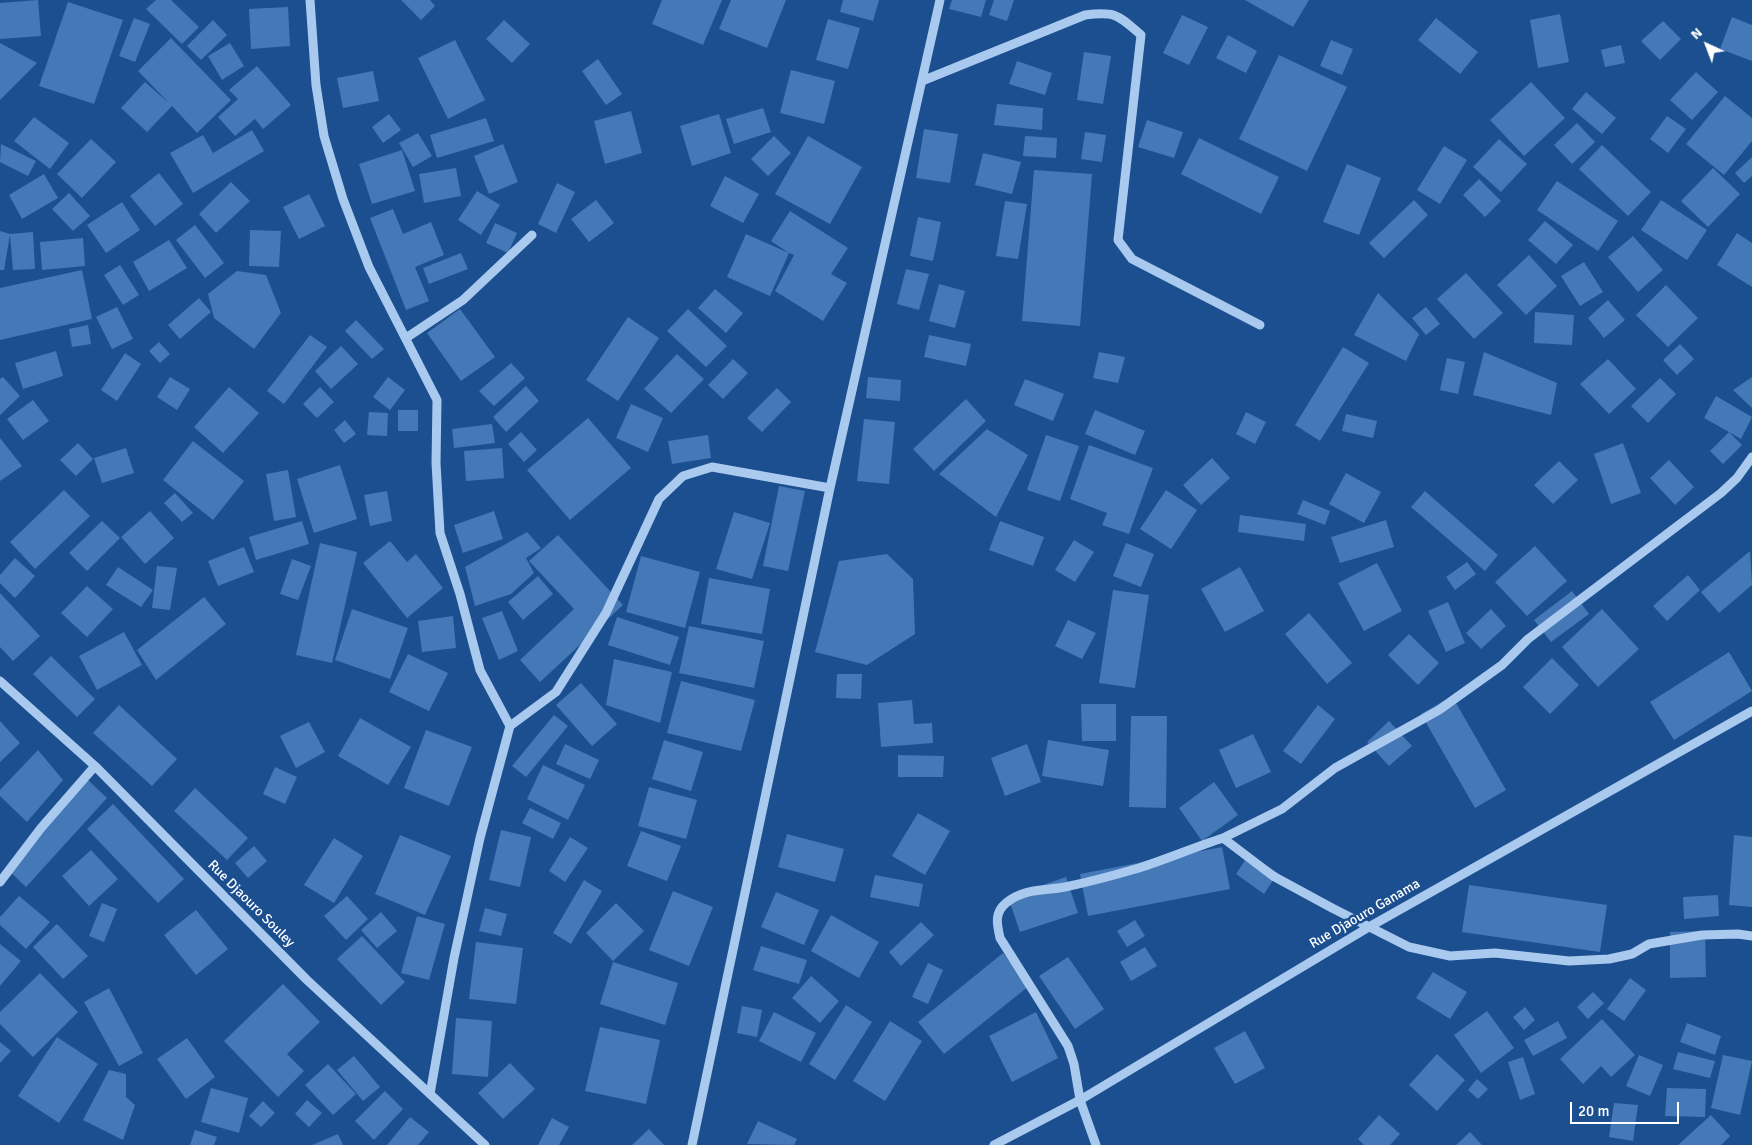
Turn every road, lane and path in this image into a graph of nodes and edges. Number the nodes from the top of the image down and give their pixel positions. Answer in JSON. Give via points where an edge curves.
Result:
{"nodes":[{"id":1,"x":310,"y":0,"type":"edge"},
{"id":2,"x":940,"y":0,"type":"edge"},
{"id":3,"x":922,"y":81,"type":"junction"},
{"id":4,"x":532,"y":235,"type":"dead end"},
{"id":5,"x":1260,"y":325,"type":"dead end"},
{"id":6,"x":406,"y":338,"type":"junction"},
{"id":7,"x":1752,"y":457,"type":"edge"},
{"id":8,"x":830,"y":488,"type":"junction"},
{"id":9,"x":0,"y":681,"type":"edge"},
{"id":10,"x":1752,"y":711,"type":"edge"},
{"id":11,"x":510,"y":726,"type":"junction"},
{"id":12,"x":95,"y":766,"type":"junction"},
{"id":13,"x":1223,"y":838,"type":"junction"},
{"id":14,"x":0,"y":882,"type":"edge"},
{"id":15,"x":1369,"y":926,"type":"junction"},
{"id":16,"x":1752,"y":936,"type":"edge"},
{"id":17,"x":430,"y":1094,"type":"junction"},
{"id":18,"x":1080,"y":1100,"type":"junction"},
{"id":19,"x":485,"y":1145,"type":"edge"},
{"id":20,"x":692,"y":1145,"type":"edge"},
{"id":21,"x":994,"y":1145,"type":"edge"},
{"id":22,"x":1096,"y":1145,"type":"edge"}],
"edges":[{"from":1,"to":6,"type":"street","via":[[316,85],[324,136],[369,267]]},
{"from":2,"to":3,"type":"street"},
{"from":3,"to":5,"type":"street","via":[[1085,15],[1109,12],[1123,19],[1141,35],[1118,240],[1132,259]]},
{"from":3,"to":8,"type":"street"},
{"from":4,"to":6,"type":"street","via":[[463,300]]},
{"from":6,"to":11,"type":"street","via":[[437,400],[440,533],[480,670]]},
{"from":7,"to":13,"type":"street","via":[[1721,493],[1528,639],[1502,665],[1439,710],[1335,768],[1282,809]]},
{"from":8,"to":11,"type":"street","via":[[712,467],[683,476],[659,499],[606,613],[556,692]]},
{"from":8,"to":20,"type":"street"},
{"from":9,"to":12,"type":"street","name":"Rue Djaouro Souley"},
{"from":10,"to":15,"type":"street","name":"Rue Djaouro Ganama"},
{"from":11,"to":17,"type":"street","via":[[480,838],[454,958]]},
{"from":12,"to":14,"type":"street"},
{"from":12,"to":17,"type":"street","name":"Rue Djaouro Souley","via":[[307,980]]},
{"from":13,"to":15,"type":"street","via":[[1273,876]]},
{"from":13,"to":18,"type":"street","via":[[1140,868],[1063,887],[1036,889],[1007,902],[997,913],[1002,944],[1068,1046]]},
{"from":15,"to":16,"type":"street","via":[[1409,947],[1450,956],[1495,954],[1569,961],[1623,957],[1649,944],[1702,935]]},
{"from":15,"to":18,"type":"street","name":"Rue Djaouro Ganama"},
{"from":17,"to":19,"type":"street","name":"Rue Djaouro Souley"},
{"from":18,"to":21,"type":"street","name":"Rue Djaouro Ganama"},
{"from":18,"to":22,"type":"street"}]}
